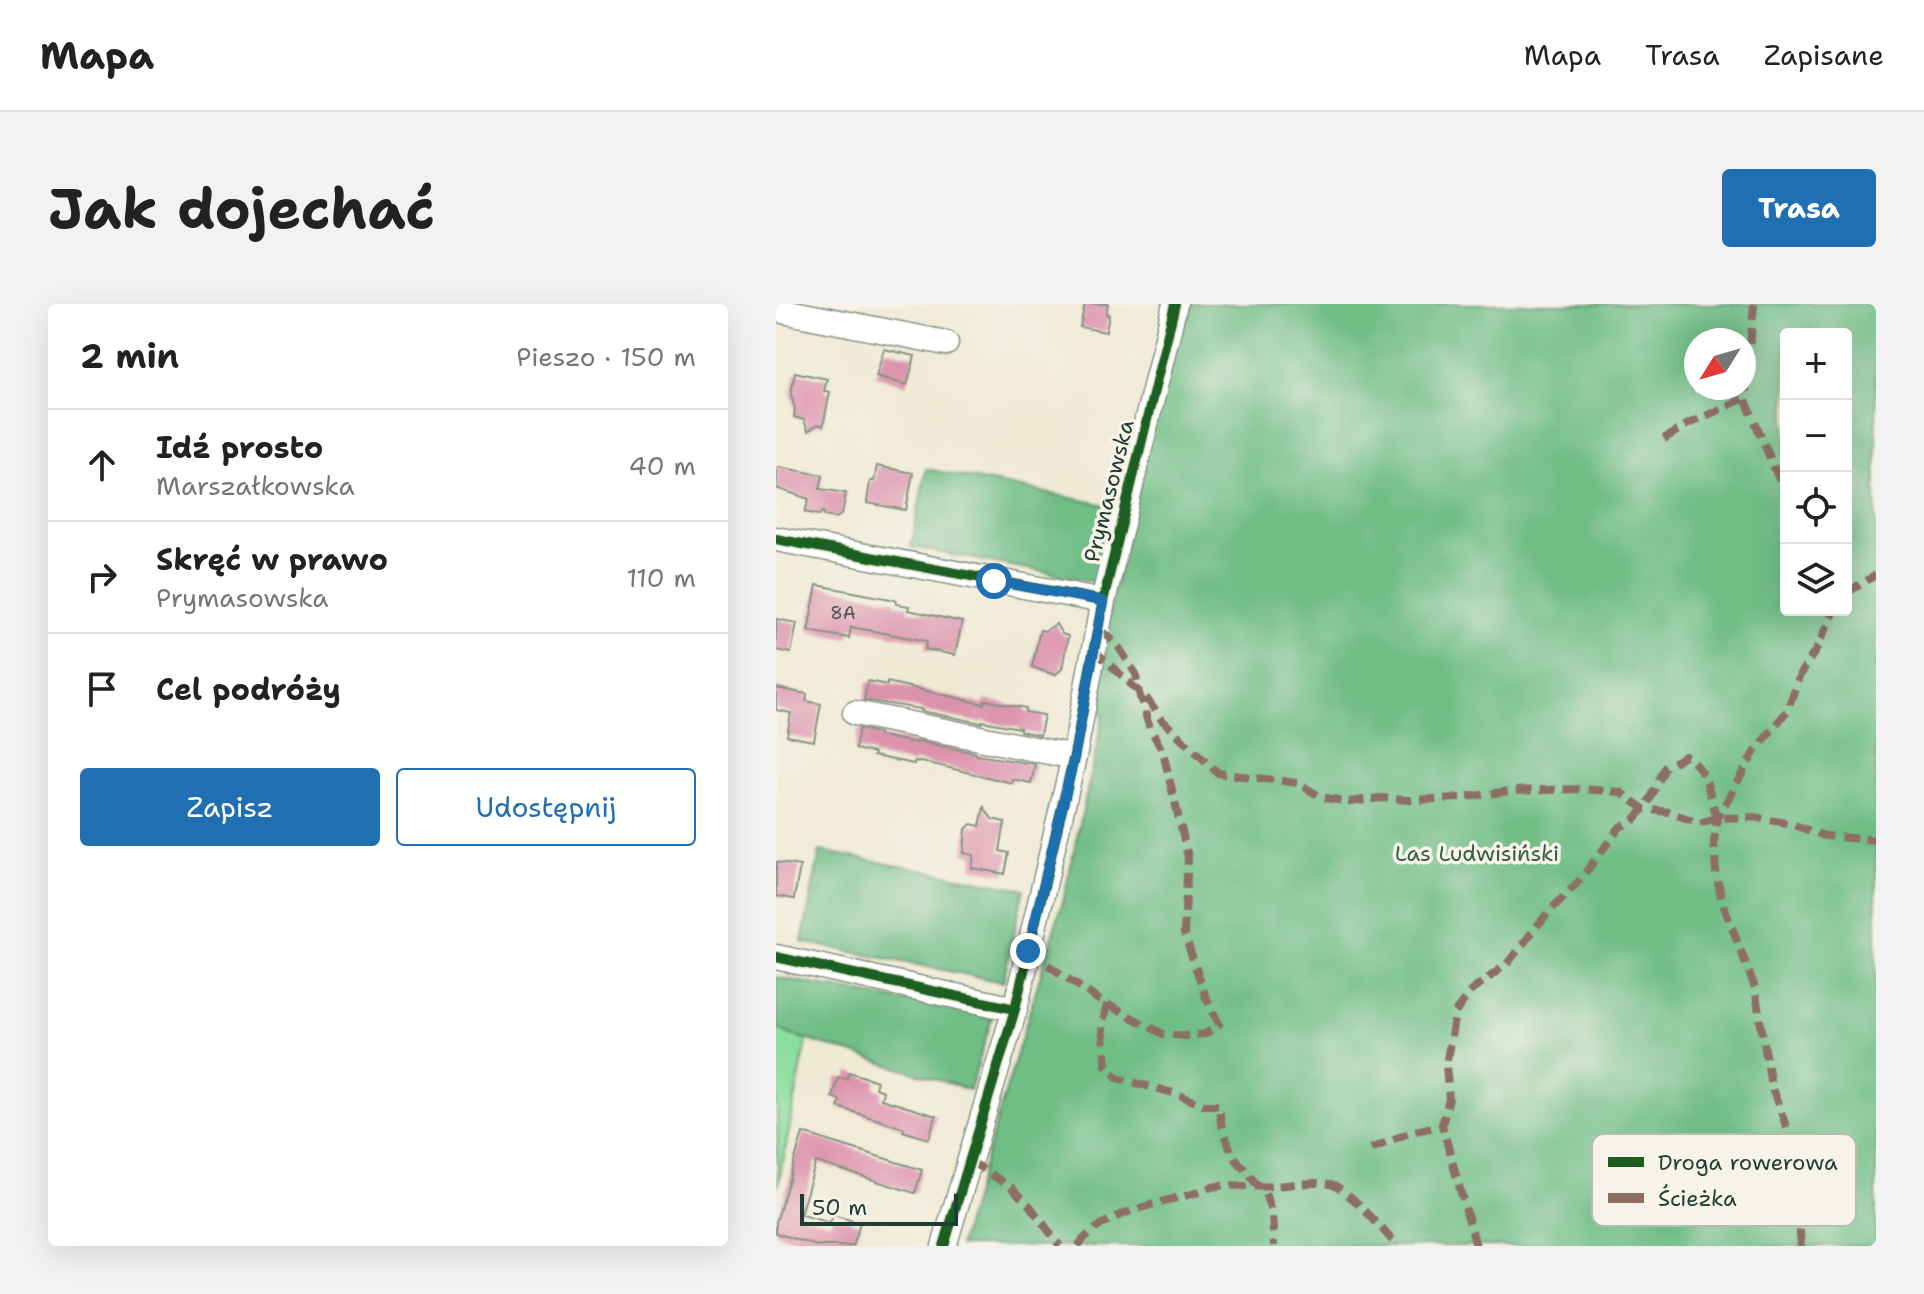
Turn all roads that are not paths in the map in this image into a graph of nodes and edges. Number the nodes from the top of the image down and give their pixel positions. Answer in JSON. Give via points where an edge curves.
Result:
{"nodes":[{"id":1,"x":1175,"y":304,"type":"edge"},
{"id":2,"x":778,"y":311,"type":"edge"},
{"id":3,"x":946,"y":343,"type":"dead end"},
{"id":4,"x":776,"y":539,"type":"edge"},
{"id":5,"x":1103,"y":601,"type":"junction"},
{"id":6,"x":855,"y":713,"type":"dead end"},
{"id":7,"x":1074,"y":757,"type":"junction"},
{"id":8,"x":776,"y":957,"type":"edge"},
{"id":9,"x":1015,"y":1009,"type":"junction"},
{"id":10,"x":944,"y":1246,"type":"edge"}],
"edges":[{"from":1,"to":5,"type":"street","name":"Prymasowska"},
{"from":2,"to":3,"type":"street"},
{"from":4,"to":5,"type":"street"},
{"from":5,"to":7,"type":"street","name":"Prymasowska"},
{"from":6,"to":7,"type":"street"},
{"from":7,"to":9,"type":"street","name":"Prymasowska"},
{"from":8,"to":9,"type":"street"},
{"from":9,"to":10,"type":"street","name":"Prymasowska"}]}
